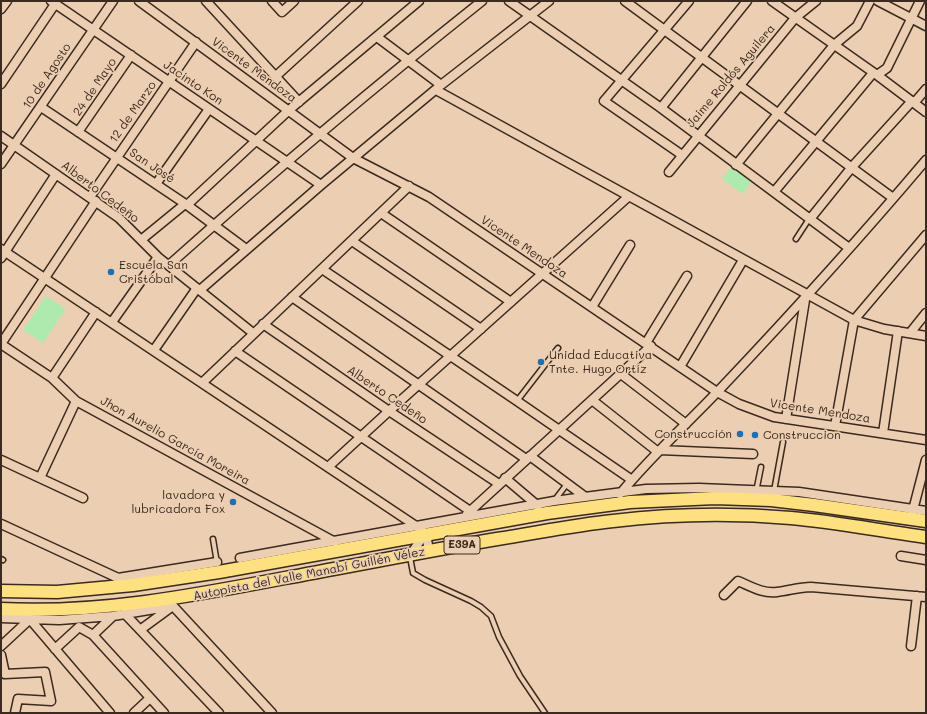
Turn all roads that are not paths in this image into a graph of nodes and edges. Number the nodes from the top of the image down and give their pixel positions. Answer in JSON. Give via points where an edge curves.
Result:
{"nodes":[{"id":1,"x":7,"y":1,"type":"edge"},
{"id":2,"x":113,"y":1,"type":"edge"},
{"id":3,"x":139,"y":1,"type":"edge"},
{"id":4,"x":206,"y":1,"type":"edge"},
{"id":5,"x":272,"y":1,"type":"edge"},
{"id":6,"x":294,"y":1,"type":"edge"},
{"id":7,"x":358,"y":1,"type":"edge"},
{"id":8,"x":419,"y":1,"type":"edge"},
{"id":9,"x":482,"y":1,"type":"edge"},
{"id":10,"x":510,"y":1,"type":"edge"},
{"id":11,"x":549,"y":1,"type":"edge"},
{"id":12,"x":625,"y":1,"type":"edge"},
{"id":13,"x":689,"y":1,"type":"edge"},
{"id":14,"x":747,"y":1,"type":"edge"},
{"id":15,"x":772,"y":1,"type":"edge"},
{"id":16,"x":816,"y":1,"type":"edge"},
{"id":17,"x":870,"y":1,"type":"edge"},
{"id":18,"x":878,"y":1,"type":"edge"},
{"id":19,"x":920,"y":1,"type":"edge"},
{"id":20,"x":53,"y":2,"type":"edge"},
{"id":21,"x":1,"y":9,"type":"edge"},
{"id":22,"x":530,"y":16,"type":"junction"},
{"id":23,"x":795,"y":18,"type":"junction"},
{"id":24,"x":912,"y":18,"type":"junction"},
{"id":25,"x":926,"y":26,"type":"edge"},
{"id":26,"x":93,"y":30,"type":"junction"},
{"id":27,"x":665,"y":31,"type":"junction"},
{"id":28,"x":377,"y":37,"type":"junction"},
{"id":29,"x":196,"y":42,"type":"junction"},
{"id":30,"x":834,"y":45,"type":"junction"},
{"id":31,"x":131,"y":55,"type":"junction"},
{"id":32,"x":702,"y":57,"type":"junction"},
{"id":33,"x":407,"y":61,"type":"junction"},
{"id":34,"x":875,"y":74,"type":"junction"},
{"id":35,"x":276,"y":76,"type":"junction"},
{"id":36,"x":2,"y":81,"type":"edge"},
{"id":37,"x":169,"y":81,"type":"junction"},
{"id":38,"x":623,"y":81,"type":"junction"},
{"id":39,"x":739,"y":84,"type":"junction"},
{"id":40,"x":439,"y":88,"type":"junction"},
{"id":41,"x":926,"y":89,"type":"edge"},
{"id":42,"x":299,"y":102,"type":"junction"},
{"id":43,"x":913,"y":102,"type":"junction"},
{"id":44,"x":41,"y":107,"type":"junction"},
{"id":45,"x":661,"y":108,"type":"junction"},
{"id":46,"x":209,"y":109,"type":"junction"},
{"id":47,"x":289,"y":110,"type":"junction"},
{"id":48,"x":926,"y":112,"type":"edge"},
{"id":49,"x":779,"y":114,"type":"junction"},
{"id":50,"x":78,"y":132,"type":"junction"},
{"id":51,"x":320,"y":133,"type":"junction"},
{"id":52,"x":698,"y":135,"type":"junction"},
{"id":53,"x":1,"y":136,"type":"edge"},
{"id":54,"x":256,"y":140,"type":"junction"},
{"id":55,"x":815,"y":140,"type":"junction"},
{"id":56,"x":14,"y":145,"type":"junction"},
{"id":57,"x":682,"y":155,"type":"junction"},
{"id":58,"x":116,"y":157,"type":"junction"},
{"id":59,"x":354,"y":158,"type":"junction"},
{"id":60,"x":287,"y":161,"type":"junction"},
{"id":61,"x":926,"y":162,"type":"edge"},
{"id":62,"x":1,"y":164,"type":"edge"},
{"id":63,"x":736,"y":165,"type":"junction"},
{"id":64,"x":852,"y":167,"type":"junction"},
{"id":65,"x":669,"y":172,"type":"dead end"},
{"id":66,"x":56,"y":174,"type":"junction"},
{"id":67,"x":156,"y":184,"type":"junction"},
{"id":68,"x":321,"y":185,"type":"junction"},
{"id":69,"x":409,"y":186,"type":"junction"},
{"id":70,"x":774,"y":192,"type":"junction"},
{"id":71,"x":628,"y":197,"type":"junction"},
{"id":72,"x":893,"y":198,"type":"junction"},
{"id":73,"x":93,"y":199,"type":"junction"},
{"id":74,"x":186,"y":204,"type":"junction"},
{"id":75,"x":381,"y":214,"type":"junction"},
{"id":76,"x":810,"y":218,"type":"junction"},
{"id":77,"x":214,"y":225,"type":"junction"},
{"id":78,"x":926,"y":235,"type":"edge"},
{"id":79,"x":796,"y":239,"type":"dead end"},
{"id":80,"x":141,"y":240,"type":"junction"},
{"id":81,"x":352,"y":241,"type":"junction"},
{"id":82,"x":630,"y":245,"type":"dead end"},
{"id":83,"x":849,"y":248,"type":"junction"},
{"id":84,"x":246,"y":249,"type":"junction"},
{"id":85,"x":2,"y":253,"type":"edge"},
{"id":86,"x":158,"y":257,"type":"junction"},
{"id":87,"x":743,"y":260,"type":"junction"},
{"id":88,"x":168,"y":266,"type":"junction"},
{"id":89,"x":322,"y":269,"type":"junction"},
{"id":90,"x":543,"y":273,"type":"junction"},
{"id":91,"x":687,"y":276,"type":"dead end"},
{"id":92,"x":45,"y":278,"type":"junction"},
{"id":93,"x":198,"y":289,"type":"junction"},
{"id":94,"x":292,"y":297,"type":"junction"},
{"id":95,"x":806,"y":297,"type":"junction"},
{"id":96,"x":511,"y":302,"type":"junction"},
{"id":97,"x":592,"y":307,"type":"junction"},
{"id":98,"x":96,"y":312,"type":"junction"},
{"id":99,"x":926,"y":313,"type":"edge"},
{"id":100,"x":854,"y":320,"type":"junction"},
{"id":101,"x":112,"y":322,"type":"junction"},
{"id":102,"x":263,"y":324,"type":"junction"},
{"id":103,"x":481,"y":329,"type":"junction"},
{"id":104,"x":898,"y":331,"type":"junction"},
{"id":105,"x":253,"y":333,"type":"junction"},
{"id":106,"x":910,"y":333,"type":"junction"},
{"id":107,"x":926,"y":336,"type":"edge"},
{"id":108,"x":1,"y":344,"type":"edge"},
{"id":109,"x":649,"y":345,"type":"junction"},
{"id":110,"x":558,"y":348,"type":"dead end"},
{"id":111,"x":154,"y":350,"type":"junction"},
{"id":112,"x":235,"y":351,"type":"junction"},
{"id":113,"x":450,"y":356,"type":"junction"},
{"id":114,"x":680,"y":366,"type":"junction"},
{"id":115,"x":621,"y":374,"type":"junction"},
{"id":116,"x":52,"y":378,"type":"junction"},
{"id":117,"x":202,"y":382,"type":"junction"},
{"id":118,"x":419,"y":384,"type":"junction"},
{"id":119,"x":718,"y":392,"type":"junction"},
{"id":120,"x":76,"y":400,"type":"junction"},
{"id":121,"x":592,"y":400,"type":"junction"},
{"id":122,"x":517,"y":401,"type":"junction"},
{"id":123,"x":389,"y":411,"type":"junction"},
{"id":124,"x":786,"y":419,"type":"junction"},
{"id":125,"x":686,"y":424,"type":"junction"},
{"id":126,"x":835,"y":426,"type":"junction"},
{"id":127,"x":560,"y":430,"type":"junction"},
{"id":128,"x":883,"y":433,"type":"junction"},
{"id":129,"x":360,"y":437,"type":"junction"},
{"id":130,"x":926,"y":440,"type":"edge"},
{"id":131,"x":783,"y":442,"type":"dead end"},
{"id":132,"x":659,"y":451,"type":"junction"},
{"id":133,"x":753,"y":454,"type":"dead end"},
{"id":134,"x":528,"y":457,"type":"junction"},
{"id":135,"x":1,"y":460,"type":"edge"},
{"id":136,"x":926,"y":460,"type":"edge"},
{"id":137,"x":328,"y":467,"type":"junction"},
{"id":138,"x":762,"y":467,"type":"dead end"},
{"id":139,"x":40,"y":478,"type":"junction"},
{"id":140,"x":632,"y":480,"type":"junction"},
{"id":141,"x":502,"y":481,"type":"junction"},
{"id":142,"x":567,"y":484,"type":"junction"},
{"id":143,"x":621,"y":492,"type":"junction"},
{"id":144,"x":772,"y":495,"type":"junction"},
{"id":145,"x":584,"y":496,"type":"junction"},
{"id":146,"x":83,"y":498,"type":"dead end"},
{"id":147,"x":754,"y":499,"type":"junction"},
{"id":148,"x":554,"y":501,"type":"junction"},
{"id":149,"x":612,"y":503,"type":"junction"},
{"id":150,"x":536,"y":504,"type":"junction"},
{"id":151,"x":926,"y":511,"type":"edge"},
{"id":152,"x":547,"y":513,"type":"junction"},
{"id":153,"x":470,"y":514,"type":"junction"},
{"id":154,"x":912,"y":514,"type":"junction"},
{"id":155,"x":926,"y":520,"type":"edge"},
{"id":156,"x":1,"y":524,"type":"edge"},
{"id":157,"x":416,"y":526,"type":"junction"},
{"id":158,"x":426,"y":534,"type":"junction"},
{"id":159,"x":926,"y":537,"type":"edge"},
{"id":160,"x":213,"y":539,"type":"dead end"},
{"id":161,"x":339,"y":545,"type":"junction"},
{"id":162,"x":429,"y":551,"type":"junction"},
{"id":163,"x":410,"y":554,"type":"junction"},
{"id":164,"x":901,"y":556,"type":"dead end"},
{"id":165,"x":240,"y":558,"type":"dead end"},
{"id":166,"x":926,"y":560,"type":"edge"},
{"id":167,"x":218,"y":567,"type":"junction"},
{"id":168,"x":117,"y":578,"type":"junction"},
{"id":169,"x":133,"y":585,"type":"junction"},
{"id":170,"x":1,"y":591,"type":"edge"},
{"id":171,"x":724,"y":595,"type":"dead end"},
{"id":172,"x":917,"y":596,"type":"junction"},
{"id":173,"x":926,"y":597,"type":"edge"},
{"id":174,"x":173,"y":603,"type":"junction"},
{"id":175,"x":1,"y":609,"type":"edge"},
{"id":176,"x":124,"y":610,"type":"junction"},
{"id":177,"x":26,"y":615,"type":"junction"},
{"id":178,"x":113,"y":616,"type":"junction"},
{"id":179,"x":1,"y":618,"type":"edge"},
{"id":180,"x":140,"y":630,"type":"junction"},
{"id":181,"x":93,"y":635,"type":"junction"},
{"id":182,"x":1,"y":646,"type":"edge"},
{"id":183,"x":911,"y":646,"type":"dead end"},
{"id":184,"x":55,"y":649,"type":"junction"},
{"id":185,"x":1,"y":655,"type":"edge"},
{"id":186,"x":150,"y":698,"type":"junction"},
{"id":187,"x":16,"y":713,"type":"edge"},
{"id":188,"x":110,"y":713,"type":"edge"},
{"id":189,"x":134,"y":713,"type":"edge"},
{"id":190,"x":164,"y":713,"type":"edge"},
{"id":191,"x":219,"y":713,"type":"edge"},
{"id":192,"x":272,"y":713,"type":"edge"},
{"id":193,"x":544,"y":713,"type":"edge"}],
"edges":[{"from":1,"to":21,"type":"street"},
{"from":2,"to":26,"type":"street","name":"10 de Agosto"},
{"from":3,"to":29,"type":"street","name":"Vicente Mendoza"},
{"from":4,"to":35,"type":"street"},
{"from":5,"to":6,"type":"street","via":[[282,12]]},
{"from":7,"to":35,"type":"street"},
{"from":8,"to":28,"type":"street"},
{"from":9,"to":33,"type":"street"},
{"from":10,"to":22,"type":"street"},
{"from":11,"to":22,"type":"street"},
{"from":12,"to":27,"type":"street"},
{"from":13,"to":27,"type":"street"},
{"from":14,"to":32,"type":"street"},
{"from":15,"to":23,"type":"street"},
{"from":16,"to":23,"type":"street","name":"Jaime Roldós Aguilera"},
{"from":17,"to":30,"type":"street","via":[[858,26]]},
{"from":18,"to":24,"type":"street"},
{"from":19,"to":24,"type":"street"},
{"from":20,"to":26,"type":"street","name":"Jacinto Kon"},
{"from":20,"to":36,"type":"street"},
{"from":22,"to":38,"type":"street"},
{"from":22,"to":40,"type":"street"},
{"from":23,"to":30,"type":"street"},
{"from":23,"to":39,"type":"street","name":"Jaime Roldós Aguilera"},
{"from":24,"to":25,"type":"street"},
{"from":24,"to":34,"type":"street","via":[[887,68]]},
{"from":26,"to":31,"type":"street","name":"Jacinto Kon"},
{"from":26,"to":44,"type":"street","name":"10 de Agosto"},
{"from":27,"to":32,"type":"street"},
{"from":27,"to":38,"type":"street"},
{"from":28,"to":33,"type":"street"},
{"from":28,"to":42,"type":"street"},
{"from":29,"to":37,"type":"street","name":"12 de Marzo"},
{"from":29,"to":47,"type":"street","name":"Vicente Mendoza"},
{"from":30,"to":34,"type":"street"},
{"from":30,"to":49,"type":"street"},
{"from":31,"to":37,"type":"street","name":"Jacinto Kon"},
{"from":31,"to":50,"type":"street","name":"24 de Mayo"},
{"from":32,"to":39,"type":"street"},
{"from":32,"to":45,"type":"street"},
{"from":33,"to":40,"type":"street"},
{"from":33,"to":51,"type":"street"},
{"from":34,"to":43,"type":"street"},
{"from":34,"to":55,"type":"street"},
{"from":35,"to":42,"type":"street"},
{"from":37,"to":46,"type":"street","name":"Jacinto Kon"},
{"from":37,"to":58,"type":"street","name":"12 de Marzo"},
{"from":38,"to":45,"type":"street"},
{"from":38,"to":57,"type":"street","via":[[604,101]]},
{"from":39,"to":49,"type":"street"},
{"from":39,"to":52,"type":"street","name":"Jaime Roldós Aguilera"},
{"from":40,"to":59,"type":"street"},
{"from":40,"to":71,"type":"street"},
{"from":41,"to":43,"type":"street"},
{"from":42,"to":47,"type":"street"},
{"from":43,"to":48,"type":"street"},
{"from":43,"to":64,"type":"street"},
{"from":44,"to":50,"type":"street","name":"San José"},
{"from":44,"to":56,"type":"street","name":"10 de Agosto"},
{"from":45,"to":52,"type":"street"},
{"from":46,"to":54,"type":"street","name":"Jacinto Kon"},
{"from":46,"to":67,"type":"street"},
{"from":47,"to":51,"type":"street","name":"Vicente Mendoza"},
{"from":47,"to":54,"type":"street"},
{"from":49,"to":55,"type":"street"},
{"from":49,"to":63,"type":"street"},
{"from":50,"to":58,"type":"street","name":"San José"},
{"from":51,"to":59,"type":"street","name":"Vicente Mendoza"},
{"from":51,"to":60,"type":"street"},
{"from":52,"to":57,"type":"street","name":"Jaime Roldós Aguilera"},
{"from":52,"to":63,"type":"street"},
{"from":53,"to":56,"type":"street","name":"Alberto Cedeño"},
{"from":54,"to":60,"type":"street","name":"Jacinto Kon"},
{"from":54,"to":74,"type":"street"},
{"from":55,"to":64,"type":"street"},
{"from":55,"to":70,"type":"street"},
{"from":56,"to":62,"type":"street","name":"10 de Agosto"},
{"from":56,"to":66,"type":"street","name":"Alberto Cedeño"},
{"from":57,"to":65,"type":"street","name":"Jaime Roldós Aguilera"},
{"from":58,"to":67,"type":"street","name":"San José"},
{"from":58,"to":73,"type":"street","name":"12 de Marzo"},
{"from":59,"to":68,"type":"street"},
{"from":59,"to":69,"type":"street","name":"Vicente Mendoza"},
{"from":60,"to":68,"type":"street","name":"Jacinto Kon"},
{"from":60,"to":77,"type":"street"},
{"from":61,"to":72,"type":"street"},
{"from":63,"to":70,"type":"street"},
{"from":64,"to":72,"type":"street"},
{"from":64,"to":76,"type":"street"},
{"from":66,"to":73,"type":"street","name":"Alberto Cedeño"},
{"from":66,"to":85,"type":"street"},
{"from":67,"to":74,"type":"street","name":"San José"},
{"from":68,"to":84,"type":"street"},
{"from":69,"to":75,"type":"street"},
{"from":69,"to":90,"type":"street","name":"Vicente Mendoza"},
{"from":70,"to":76,"type":"street"},
{"from":71,"to":87,"type":"street"},
{"from":71,"to":90,"type":"street"},
{"from":72,"to":83,"type":"street"},
{"from":73,"to":80,"type":"street","name":"Alberto Cedeño","via":[[127,224]]},
{"from":73,"to":92,"type":"street","name":"12 de Marzo"},
{"from":74,"to":77,"type":"street","name":"San José"},
{"from":74,"to":80,"type":"street"},
{"from":75,"to":81,"type":"street"},
{"from":75,"to":96,"type":"street"},
{"from":76,"to":79,"type":"lane"},
{"from":76,"to":83,"type":"street"},
{"from":77,"to":84,"type":"street","name":"San José"},
{"from":77,"to":88,"type":"street"},
{"from":78,"to":100,"type":"street"},
{"from":80,"to":86,"type":"street","name":"Alberto Cedeño"},
{"from":81,"to":89,"type":"street"},
{"from":81,"to":103,"type":"street"},
{"from":82,"to":97,"type":"street"},
{"from":83,"to":95,"type":"street"},
{"from":84,"to":93,"type":"street"},
{"from":85,"to":92,"type":"street"},
{"from":86,"to":88,"type":"street","name":"Alberto Cedeño"},
{"from":86,"to":101,"type":"street"},
{"from":87,"to":95,"type":"street"},
{"from":87,"to":114,"type":"street"},
{"from":88,"to":93,"type":"street","name":"Alberto Cedeño"},
{"from":89,"to":94,"type":"street"},
{"from":89,"to":113,"type":"street"},
{"from":90,"to":96,"type":"street"},
{"from":90,"to":97,"type":"street","name":"Vicente Mendoza"},
{"from":91,"to":109,"type":"street"},
{"from":92,"to":98,"type":"street"},
{"from":92,"to":108,"type":"street","name":"12 de Marzo"},
{"from":93,"to":105,"type":"street","name":"Alberto Cedeño"},
{"from":93,"to":111,"type":"street"},
{"from":94,"to":102,"type":"street"},
{"from":94,"to":118,"type":"street"},
{"from":95,"to":100,"type":"street"},
{"from":95,"to":119,"type":"street"},
{"from":95,"to":124,"type":"street"},
{"from":96,"to":103,"type":"street"},
{"from":97,"to":109,"type":"street","name":"Vicente Mendoza"},
{"from":98,"to":101,"type":"street"},
{"from":98,"to":116,"type":"street"},
{"from":99,"to":106,"type":"street"},
{"from":100,"to":104,"type":"street"},
{"from":100,"to":126,"type":"street"},
{"from":101,"to":111,"type":"street"},
{"from":102,"to":105,"type":"street"},
{"from":102,"to":123,"type":"street","name":"Alberto Cedeño"},
{"from":103,"to":113,"type":"street"},
{"from":104,"to":106,"type":"street"},
{"from":104,"to":128,"type":"street"},
{"from":105,"to":112,"type":"street"},
{"from":106,"to":107,"type":"street"},
{"from":108,"to":116,"type":"street","name":"Jhon Aurelio García Moreira"},
{"from":109,"to":114,"type":"street","name":"Vicente Mendoza"},
{"from":109,"to":115,"type":"street"},
{"from":110,"to":122,"type":"lane"},
{"from":111,"to":117,"type":"street"},
{"from":112,"to":117,"type":"street"},
{"from":112,"to":129,"type":"street"},
{"from":113,"to":118,"type":"street"},
{"from":113,"to":122,"type":"street"},
{"from":114,"to":119,"type":"street","name":"Vicente Mendoza"},
{"from":115,"to":121,"type":"street"},
{"from":115,"to":125,"type":"street"},
{"from":116,"to":120,"type":"street","name":"Jhon Aurelio García Moreira"},
{"from":117,"to":137,"type":"street"},
{"from":118,"to":123,"type":"street"},
{"from":118,"to":134,"type":"street"},
{"from":119,"to":124,"type":"street","name":"Vicente Mendoza","via":[[750,409]]},
{"from":119,"to":125,"type":"street"},
{"from":120,"to":139,"type":"street"},
{"from":120,"to":161,"type":"street","name":"Jhon Aurelio García Moreira"},
{"from":121,"to":127,"type":"street"},
{"from":121,"to":132,"type":"street"},
{"from":122,"to":127,"type":"street"},
{"from":123,"to":129,"type":"street"},
{"from":123,"to":141,"type":"street","name":"Alberto Cedeño"},
{"from":124,"to":126,"type":"street","name":"Vicente Mendoza"},
{"from":125,"to":132,"type":"street"},
{"from":126,"to":128,"type":"street","name":"Vicente Mendoza"},
{"from":127,"to":134,"type":"street"},
{"from":127,"to":140,"type":"street"},
{"from":128,"to":130,"type":"street","name":"Vicente Mendoza"},
{"from":129,"to":137,"type":"street"},
{"from":129,"to":153,"type":"street"},
{"from":131,"to":144,"type":"lane"},
{"from":132,"to":133,"type":"street"},
{"from":132,"to":140,"type":"street"},
{"from":134,"to":141,"type":"street"},
{"from":134,"to":142,"type":"street"},
{"from":135,"to":139,"type":"street"},
{"from":136,"to":154,"type":"street"},
{"from":137,"to":157,"type":"street"},
{"from":138,"to":147,"type":"lane"},
{"from":139,"to":146,"type":"street"},
{"from":140,"to":143,"type":"street"},
{"from":141,"to":150,"type":"street","name":"Alberto Cedeño"},
{"from":141,"to":153,"type":"street"},
{"from":142,"to":145,"type":"street"},
{"from":142,"to":148,"type":"lane"},
{"from":143,"to":144,"type":"street","via":[[700,488]]},
{"from":143,"to":145,"type":"street"},
{"from":143,"to":149,"type":"street"},
{"from":144,"to":147,"type":"main road","name":"Autopista del Valle Manabí Guillén Vélez","number":"E39A"},
{"from":144,"to":154,"type":"main road","name":"Autopista del Valle Manabí Guillén Vélez","number":"E39A","via":[[814,505]]},
{"from":145,"to":148,"type":"street"},
{"from":147,"to":149,"type":"main road","name":"Autopista del Valle Manabí Guillén Vélez","number":"E39A","via":[[670,499]]},
{"from":148,"to":150,"type":"street"},
{"from":149,"to":152,"type":"main road","name":"Autopista del Valle Manabí Guillén Vélez","number":"E39A"},
{"from":150,"to":152,"type":"street","name":"Alberto Cedeño"},
{"from":150,"to":153,"type":"street"},
{"from":151,"to":154,"type":"street"},
{"from":152,"to":158,"type":"main road","name":"Autopista del Valle Manabí Guillén Vélez","number":"E39A"},
{"from":153,"to":157,"type":"street"},
{"from":154,"to":155,"type":"main road","name":"Autopista del Valle Manabí Guillén Vélez","number":"E39A"},
{"from":156,"to":168,"type":"street"},
{"from":157,"to":158,"type":"street"},
{"from":157,"to":161,"type":"street"},
{"from":158,"to":161,"type":"main road","name":"Autopista del Valle Manabí Guillén Vélez","number":"E39A"},
{"from":158,"to":162,"type":"street"},
{"from":158,"to":163,"type":"street"},
{"from":159,"to":162,"type":"main road","name":"Autopista del Valle Manabí Guillén Vélez","number":"E39A","via":[[793,518],[693,516],[579,525]]},
{"from":160,"to":167,"type":"lane"},
{"from":161,"to":165,"type":"street"},
{"from":161,"to":167,"type":"main road","name":"Autopista del Valle Manabí Guillén Vélez","number":"E39A"},
{"from":162,"to":163,"type":"main road","name":"Autopista del Valle Manabí Guillén Vélez","number":"E39A"},
{"from":163,"to":174,"type":"main road","name":"Autopista del Valle Manabí Guillén Vélez","number":"E39A"},
{"from":163,"to":193,"type":"lane","via":[[413,573],[471,601],[491,616],[520,676]]},
{"from":164,"to":166,"type":"street"},
{"from":167,"to":168,"type":"street"},
{"from":167,"to":169,"type":"main road","name":"Autopista del Valle Manabí Guillén Vélez","number":"E39A"},
{"from":168,"to":169,"type":"street"},
{"from":169,"to":170,"type":"main road","name":"Autopista del Valle Manabí Guillén Vélez","number":"E39A","via":[[57,592]]},
{"from":171,"to":172,"type":"street","via":[[738,581],[755,589],[776,592],[811,587]]},
{"from":172,"to":173,"type":"street"},
{"from":172,"to":183,"type":"street"},
{"from":174,"to":176,"type":"main road","name":"Autopista del Valle Manabí Guillén Vélez","number":"E39A"},
{"from":174,"to":180,"type":"street"},
{"from":174,"to":192,"type":"street"},
{"from":175,"to":177,"type":"main road","name":"Autopista del Valle Manabí Guillén Vélez","number":"E39A"},
{"from":176,"to":177,"type":"main road","name":"Autopista del Valle Manabí Guillén Vélez","number":"E39A","via":[[71,610]]},
{"from":176,"to":178,"type":"street"},
{"from":176,"to":180,"type":"street"},
{"from":177,"to":178,"type":"street","via":[[67,620]]},
{"from":177,"to":179,"type":"street"},
{"from":177,"to":182,"type":"street"},
{"from":177,"to":184,"type":"street"},
{"from":178,"to":181,"type":"street"},
{"from":180,"to":191,"type":"street"},
{"from":181,"to":184,"type":"street","via":[[79,627]]},
{"from":181,"to":186,"type":"street"},
{"from":184,"to":188,"type":"street"},
{"from":185,"to":187,"type":"street","via":[[5,674],[45,672],[50,701],[18,699]]},
{"from":186,"to":189,"type":"street"},
{"from":186,"to":190,"type":"street"}]}
